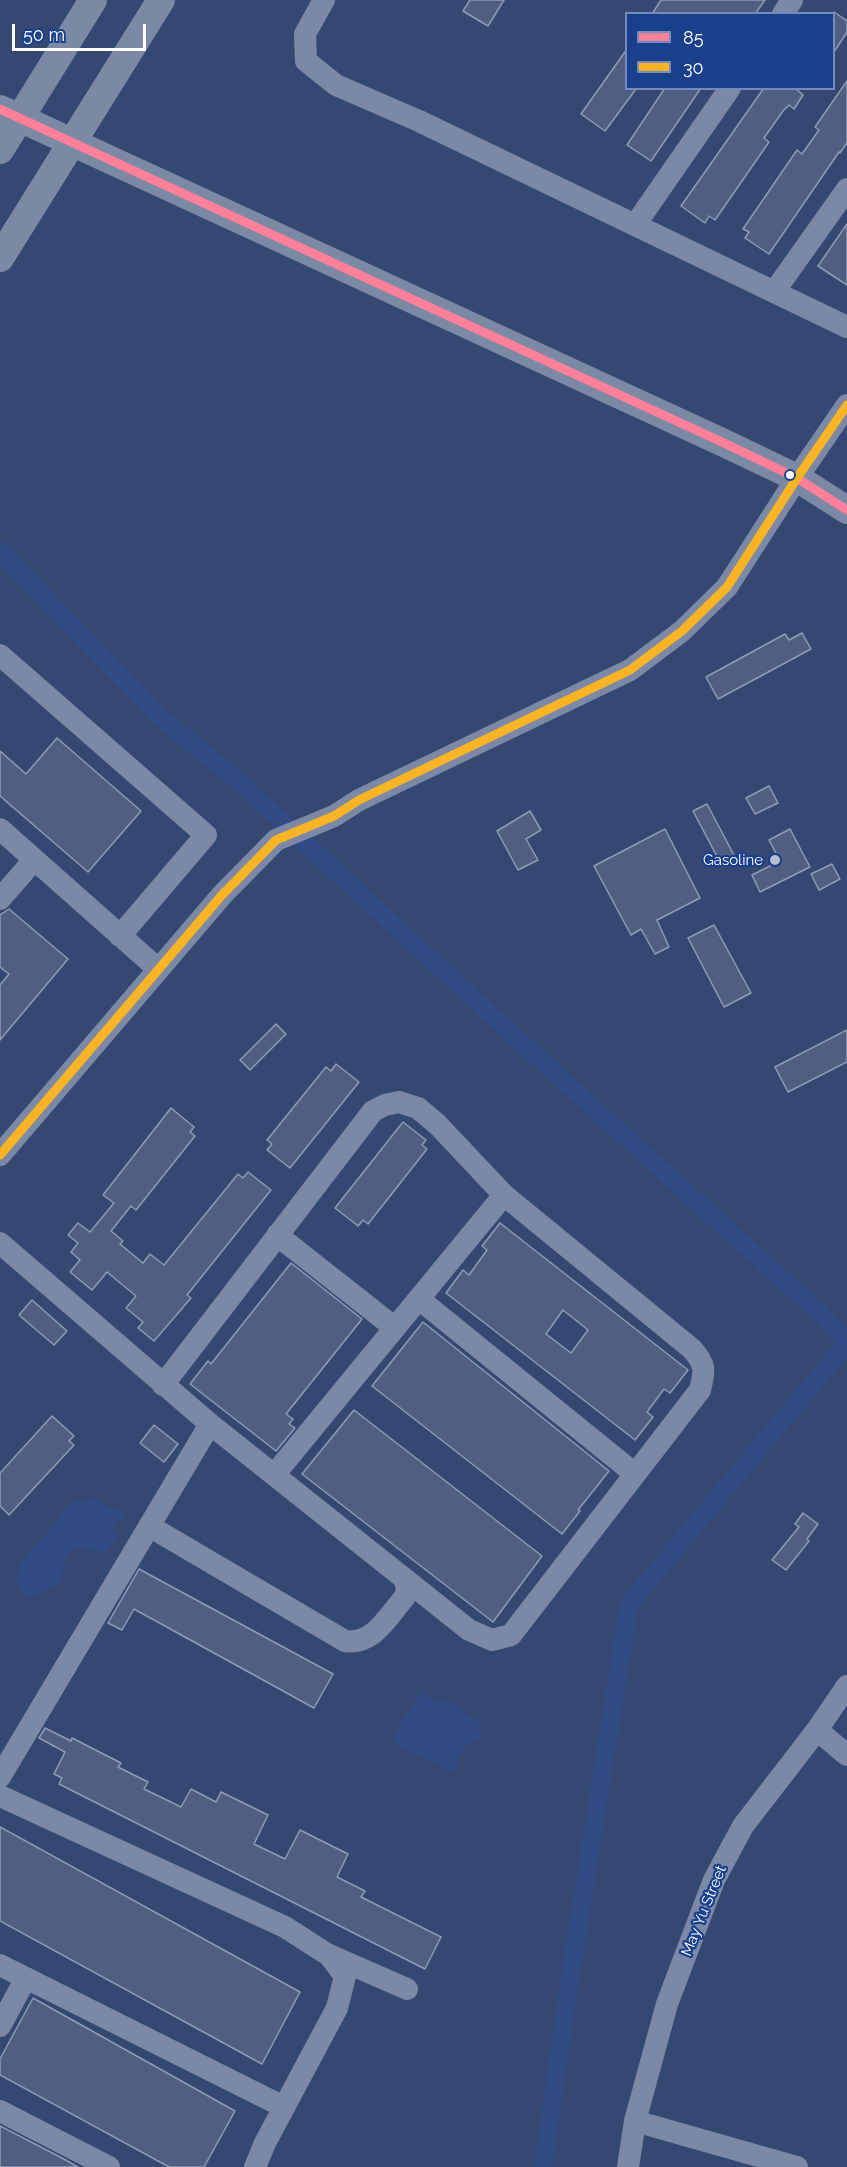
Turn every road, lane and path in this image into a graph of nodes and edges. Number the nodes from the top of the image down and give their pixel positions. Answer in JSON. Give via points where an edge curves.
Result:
{"nodes":[{"id":1,"x":93,"y":0,"type":"edge"},
{"id":2,"x":161,"y":0,"type":"edge"},
{"id":3,"x":324,"y":0,"type":"edge"},
{"id":4,"x":729,"y":90,"type":"edge"},
{"id":5,"x":10,"y":113,"type":"edge"},
{"id":6,"x":72,"y":143,"type":"junction"},
{"id":7,"x":0,"y":150,"type":"edge"},
{"id":8,"x":847,"y":189,"type":"edge"},
{"id":9,"x":635,"y":225,"type":"junction"},
{"id":10,"x":0,"y":258,"type":"edge"},
{"id":11,"x":774,"y":292,"type":"junction"},
{"id":12,"x":847,"y":327,"type":"edge"},
{"id":13,"x":847,"y":405,"type":"edge"},
{"id":14,"x":797,"y":478,"type":"junction"},
{"id":15,"x":847,"y":510,"type":"edge"},
{"id":16,"x":0,"y":655,"type":"edge"},
{"id":17,"x":0,"y":829,"type":"edge"},
{"id":18,"x":34,"y":860,"type":"junction"},
{"id":19,"x":0,"y":899,"type":"edge"},
{"id":20,"x":120,"y":936,"type":"junction"},
{"id":21,"x":158,"y":969,"type":"junction"},
{"id":22,"x":0,"y":1155,"type":"edge"},
{"id":23,"x":504,"y":1195,"type":"junction"},
{"id":24,"x":277,"y":1235,"type":"junction"},
{"id":25,"x":0,"y":1244,"type":"edge"},
{"id":26,"x":419,"y":1299,"type":"junction"},
{"id":27,"x":395,"y":1328,"type":"junction"},
{"id":28,"x":163,"y":1385,"type":"junction"},
{"id":29,"x":210,"y":1424,"type":"junction"},
{"id":30,"x":635,"y":1474,"type":"junction"},
{"id":31,"x":274,"y":1475,"type":"junction"},
{"id":32,"x":149,"y":1526,"type":"junction"},
{"id":33,"x":405,"y":1579,"type":"junction"},
{"id":34,"x":847,"y":1686,"type":"edge"},
{"id":35,"x":817,"y":1730,"type":"junction"},
{"id":36,"x":847,"y":1755,"type":"edge"},
{"id":37,"x":0,"y":1777,"type":"edge"},
{"id":38,"x":0,"y":1796,"type":"edge"},
{"id":39,"x":327,"y":1954,"type":"junction"},
{"id":40,"x":0,"y":1965,"type":"edge"},
{"id":41,"x":26,"y":1978,"type":"junction"},
{"id":42,"x":407,"y":1989,"type":"dead end"},
{"id":43,"x":0,"y":2026,"type":"edge"},
{"id":44,"x":284,"y":2107,"type":"junction"},
{"id":45,"x":0,"y":2111,"type":"edge"},
{"id":46,"x":635,"y":2121,"type":"junction"},
{"id":47,"x":109,"y":2167,"type":"edge"},
{"id":48,"x":255,"y":2167,"type":"edge"},
{"id":49,"x":628,"y":2167,"type":"edge"},
{"id":50,"x":797,"y":2167,"type":"edge"}],
"edges":[{"from":1,"to":5,"type":"main road"},
{"from":2,"to":6,"type":"main road"},
{"from":3,"to":9,"type":"street","via":[[305,34],[306,61],[336,85]]},
{"from":4,"to":9,"type":"street"},
{"from":5,"to":6,"type":"main road"},
{"from":5,"to":7,"type":"main road"},
{"from":6,"to":10,"type":"main road"},
{"from":6,"to":14,"type":"main road"},
{"from":8,"to":11,"type":"street"},
{"from":9,"to":11,"type":"street"},
{"from":11,"to":12,"type":"street"},
{"from":13,"to":14,"type":"street"},
{"from":14,"to":15,"type":"main road"},
{"from":14,"to":21,"type":"street","via":[[727,587],[682,631],[630,670],[359,800],[334,816],[276,840]]},
{"from":16,"to":20,"type":"street","via":[[206,834]]},
{"from":17,"to":18,"type":"street"},
{"from":18,"to":19,"type":"street"},
{"from":18,"to":20,"type":"street"},
{"from":20,"to":21,"type":"street"},
{"from":21,"to":22,"type":"street"},
{"from":23,"to":24,"type":"street","via":[[438,1125],[418,1108],[399,1102],[373,1111]]},
{"from":23,"to":26,"type":"street"},
{"from":23,"to":30,"type":"street","via":[[692,1349],[702,1362],[700,1390]]},
{"from":24,"to":27,"type":"street"},
{"from":24,"to":28,"type":"street"},
{"from":25,"to":28,"type":"street"},
{"from":26,"to":27,"type":"street"},
{"from":26,"to":30,"type":"street"},
{"from":27,"to":31,"type":"street"},
{"from":28,"to":29,"type":"street"},
{"from":29,"to":31,"type":"street"},
{"from":29,"to":32,"type":"street"},
{"from":30,"to":33,"type":"street","via":[[511,1635],[492,1640],[469,1630]]},
{"from":31,"to":33,"type":"street"},
{"from":32,"to":33,"type":"street","via":[[345,1641],[357,1643],[370,1638],[404,1598]]},
{"from":32,"to":37,"type":"street"},
{"from":34,"to":35,"type":"street","name":"May Yu Street"},
{"from":35,"to":36,"type":"street"},
{"from":35,"to":46,"type":"street","name":"May Yu Street","via":[[743,1826],[714,1880],[667,2004]]},
{"from":38,"to":39,"type":"street","via":[[285,1927]]},
{"from":39,"to":42,"type":"street"},
{"from":39,"to":44,"type":"street","via":[[345,1976],[337,2008]]},
{"from":40,"to":41,"type":"street"},
{"from":41,"to":43,"type":"street"},
{"from":41,"to":44,"type":"street"},
{"from":44,"to":48,"type":"street"},
{"from":45,"to":47,"type":"street"},
{"from":46,"to":49,"type":"street","name":"May Yu Street"},
{"from":46,"to":50,"type":"street"}]}
